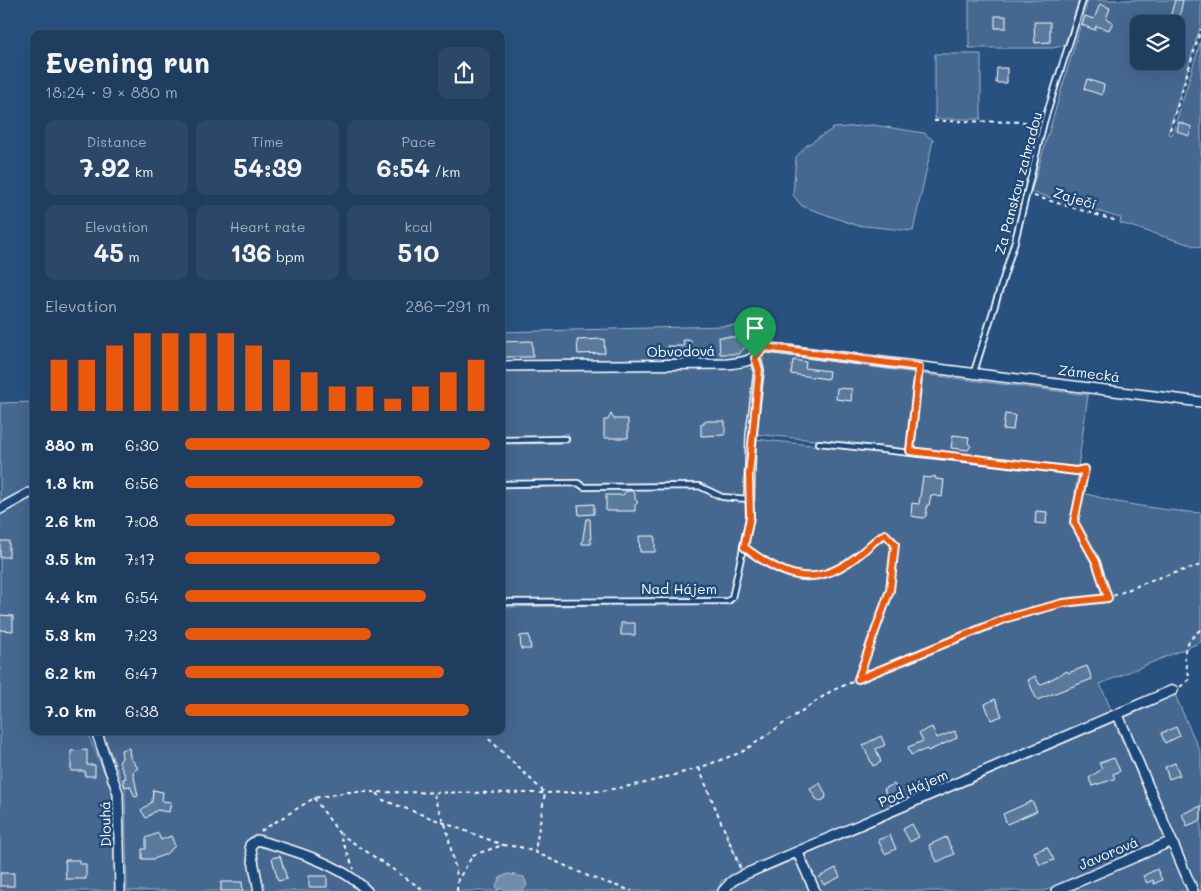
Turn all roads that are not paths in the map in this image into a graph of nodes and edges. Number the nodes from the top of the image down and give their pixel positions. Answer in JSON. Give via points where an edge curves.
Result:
{"nodes":[{"id":1,"x":1083,"y":0,"type":"edge"},
{"id":2,"x":755,"y":358,"type":"junction"},
{"id":3,"x":505,"y":366,"type":"edge"},
{"id":4,"x":919,"y":367,"type":"junction"},
{"id":5,"x":974,"y":372,"type":"junction"},
{"id":6,"x":1201,"y":402,"type":"edge"},
{"id":7,"x":505,"y":440,"type":"edge"},
{"id":8,"x":566,"y":440,"type":"dead end"},
{"id":9,"x":819,"y":443,"type":"dead end"},
{"id":10,"x":910,"y":451,"type":"junction"},
{"id":11,"x":1076,"y":471,"type":"road end"},
{"id":12,"x":505,"y":484,"type":"edge"},
{"id":13,"x":30,"y":493,"type":"edge"},
{"id":14,"x":749,"y":499,"type":"junction"},
{"id":15,"x":0,"y":509,"type":"edge"},
{"id":16,"x":505,"y":602,"type":"edge"},
{"id":17,"x":1174,"y":690,"type":"road end"},
{"id":18,"x":1118,"y":715,"type":"junction"},
{"id":19,"x":97,"y":735,"type":"edge"},
{"id":20,"x":1172,"y":841,"type":"junction"},
{"id":21,"x":798,"y":853,"type":"junction"},
{"id":22,"x":362,"y":887,"type":"edge"},
{"id":23,"x":120,"y":891,"type":"edge"},
{"id":24,"x":259,"y":891,"type":"edge"},
{"id":25,"x":724,"y":891,"type":"edge"},
{"id":26,"x":814,"y":891,"type":"edge"},
{"id":27,"x":1056,"y":891,"type":"edge"},
{"id":28,"x":1193,"y":891,"type":"edge"}],
"edges":[{"from":1,"to":5,"type":"lane","name":"Za Panskou zahradou","via":[[1044,122],[1016,241]]},
{"from":2,"to":3,"type":"street","name":"Obvodová","via":[[726,364]]},
{"from":2,"to":4,"type":"street","name":"Obvodová","via":[[764,347]]},
{"from":2,"to":14,"type":"street","name":"Nad Hájem","via":[[759,370],[751,434]]},
{"from":4,"to":5,"type":"street","name":"Obvodová"},
{"from":4,"to":10,"type":"lane"},
{"from":5,"to":6,"type":"street","name":"Zámecká"},
{"from":7,"to":8,"type":"lane"},
{"from":9,"to":10,"type":"lane"},
{"from":10,"to":11,"type":"lane"},
{"from":12,"to":14,"type":"lane","via":[[700,486],[722,497]]},
{"from":13,"to":15,"type":"street"},
{"from":14,"to":16,"type":"lane","name":"Nad Hájem","via":[[750,517],[744,547],[732,598],[728,601]]},
{"from":17,"to":18,"type":"street","name":"Pod Hájem"},
{"from":18,"to":20,"type":"street"},
{"from":18,"to":21,"type":"street","name":"Pod Hájem"},
{"from":19,"to":23,"type":"street","name":"Dlouhá","via":[[118,793]]},
{"from":20,"to":27,"type":"street","name":"Javorová"},
{"from":20,"to":28,"type":"street"},
{"from":21,"to":25,"type":"street","name":"Pod Hájem","via":[[743,875]]},
{"from":21,"to":26,"type":"street"},
{"from":22,"to":24,"type":"street","via":[[297,851],[258,840],[250,845]]}]}
